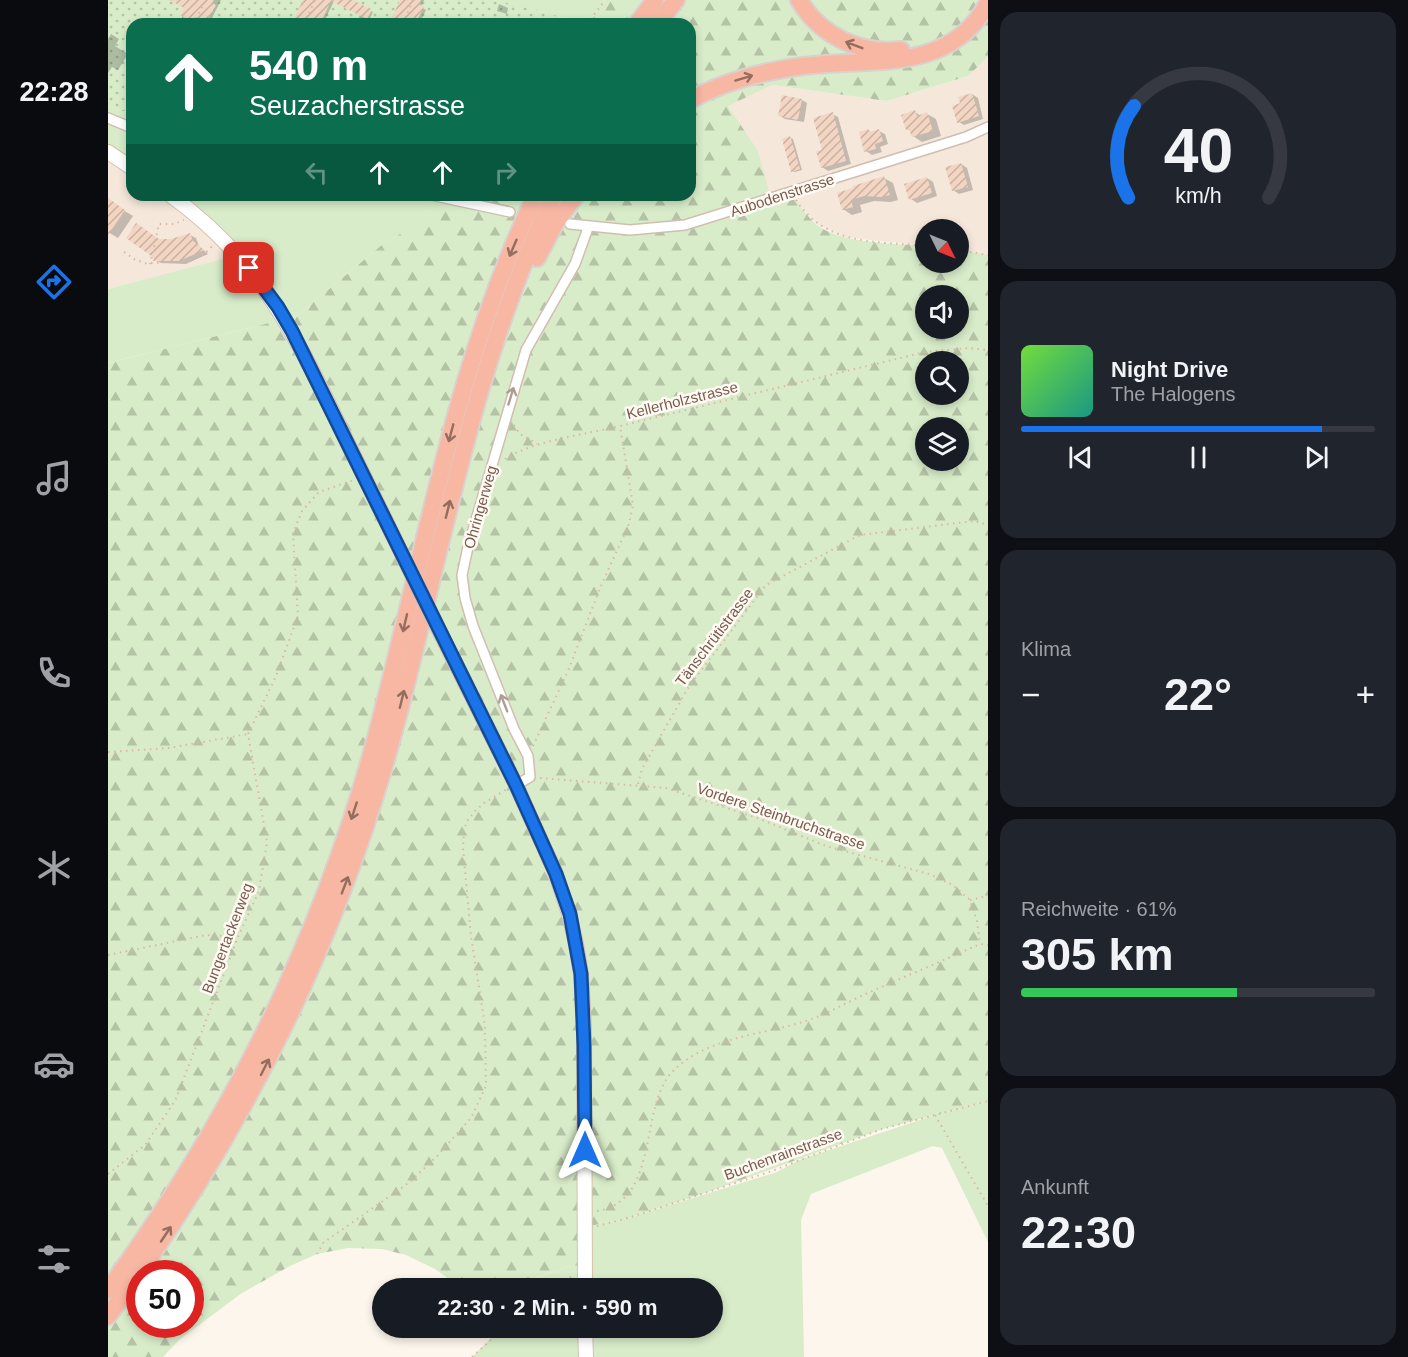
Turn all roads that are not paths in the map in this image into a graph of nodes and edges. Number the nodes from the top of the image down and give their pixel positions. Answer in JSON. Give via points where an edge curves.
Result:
{"nodes":[{"id":1,"x":655,"y":0,"type":"edge"},
{"id":2,"x":676,"y":0,"type":"edge"},
{"id":3,"x":800,"y":0,"type":"edge"},
{"id":4,"x":977,"y":0,"type":"edge"},
{"id":5,"x":988,"y":3,"type":"edge"},
{"id":6,"x":642,"y":18,"type":"edge"},
{"id":7,"x":662,"y":18,"type":"edge"},
{"id":8,"x":696,"y":97,"type":"edge"},
{"id":9,"x":108,"y":118,"type":"edge"},
{"id":10,"x":126,"y":126,"type":"edge"},
{"id":11,"x":988,"y":128,"type":"edge"},
{"id":12,"x":108,"y":152,"type":"edge"},
{"id":13,"x":126,"y":164,"type":"edge"},
{"id":14,"x":177,"y":201,"type":"edge"},
{"id":15,"x":457,"y":201,"type":"edge"},
{"id":16,"x":533,"y":201,"type":"edge"},
{"id":17,"x":551,"y":201,"type":"edge"},
{"id":18,"x":572,"y":201,"type":"edge"},
{"id":19,"x":510,"y":212,"type":"dead end"},
{"id":20,"x":570,"y":224,"type":"dead end"},
{"id":21,"x":588,"y":228,"type":"junction"},
{"id":22,"x":505,"y":313,"type":"junction"},
{"id":23,"x":516,"y":785,"type":"junction"},
{"id":24,"x":585,"y":1278,"type":"edge"},
{"id":25,"x":108,"y":1290,"type":"edge"},
{"id":26,"x":108,"y":1317,"type":"edge"},
{"id":27,"x":585,"y":1338,"type":"edge"},
{"id":28,"x":585,"y":1357,"type":"edge"}],
"edges":[{"from":1,"to":6,"type":"highway"},
{"from":2,"to":7,"type":"highway"},
{"from":4,"to":3,"type":"highway","one_way":true,"via":[[962,20],[938,38],[889,51],[862,48],[836,36],[815,21]]},
{"from":8,"to":5,"type":"highway","one_way":true,"via":[[733,81],[777,70],[922,55],[965,32]]},
{"from":9,"to":10,"type":"street"},
{"from":11,"to":21,"type":"street","name":"Aubodenstrasse","via":[[679,226],[640,230]]},
{"from":12,"to":13,"type":"main road"},
{"from":14,"to":23,"type":"main road","bridge":true,"via":[[238,255],[292,331]]},
{"from":15,"to":19,"type":"street"},
{"from":16,"to":25,"type":"highway","one_way":true,"via":[[497,287],[472,362],[369,762],[322,902],[283,994],[233,1093],[166,1206]]},
{"from":17,"to":22,"type":"highway"},
{"from":18,"to":22,"type":"highway"},
{"from":20,"to":21,"type":"street","name":"Aubodenstrasse"},
{"from":23,"to":21,"type":"street","name":"Ohringerweg","one_way":true,"via":[[530,777],[528,756],[473,626],[463,585],[464,562],[526,350],[576,264]]},
{"from":26,"to":22,"type":"highway","one_way":true,"via":[[229,1134],[292,1011],[329,927],[362,839],[395,727],[463,452]]},
{"from":23,"to":24,"type":"main road","via":[[556,874],[570,914],[579,964],[584,1045]]},
{"from":27,"to":28,"type":"main road"}]}
